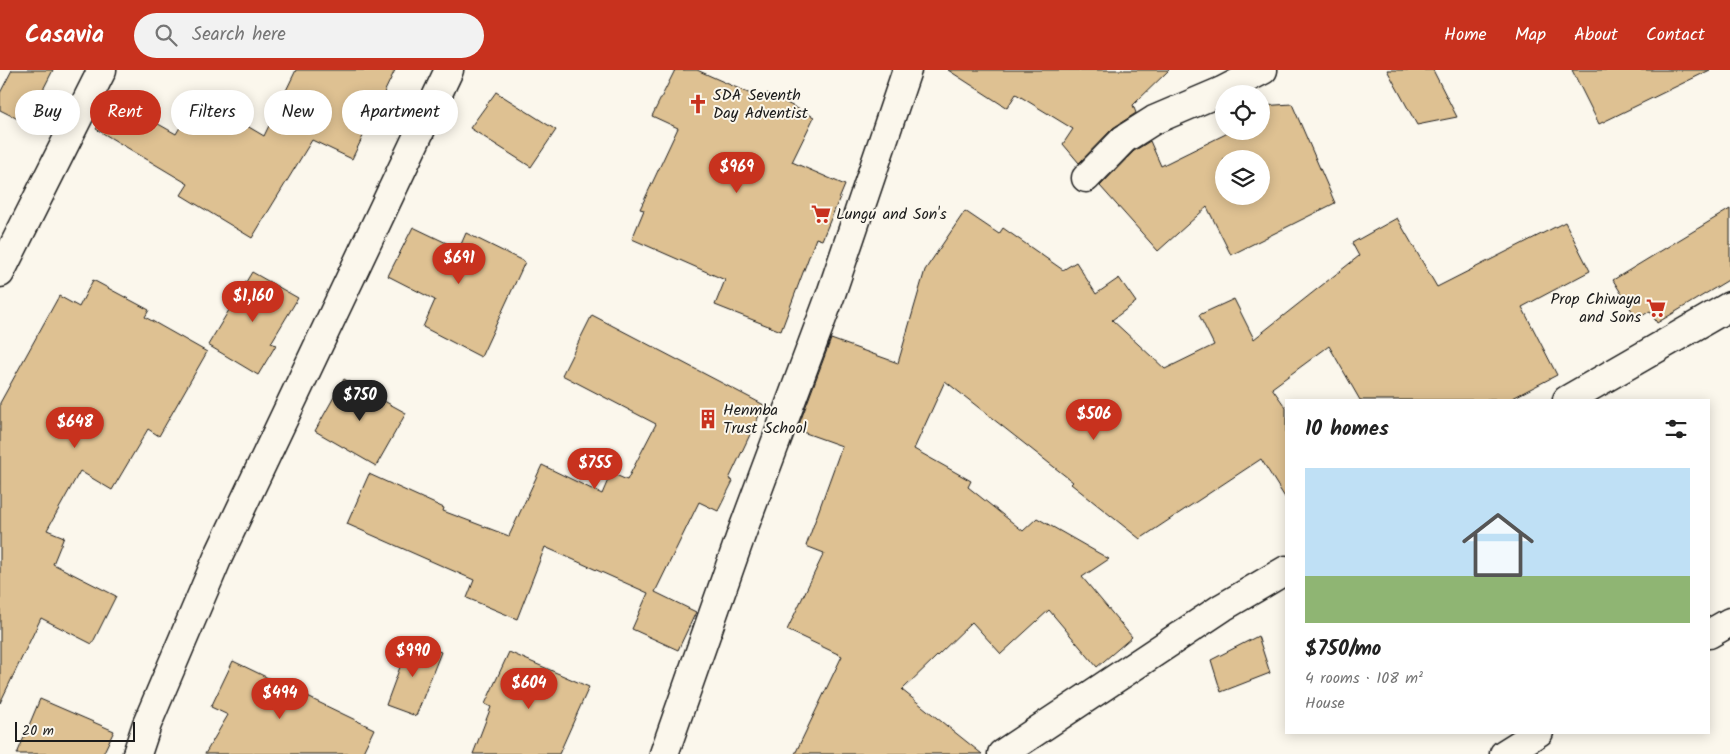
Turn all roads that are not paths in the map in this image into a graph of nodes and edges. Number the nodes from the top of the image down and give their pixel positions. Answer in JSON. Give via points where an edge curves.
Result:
{"nodes":[{"id":1,"x":102,"y":70,"type":"edge"},
{"id":2,"x":449,"y":70,"type":"edge"},
{"id":3,"x":907,"y":70,"type":"edge"},
{"id":4,"x":1263,"y":70,"type":"edge"},
{"id":5,"x":1086,"y":178,"type":"dead end"},
{"id":6,"x":0,"y":273,"type":"edge"},
{"id":7,"x":1730,"y":306,"type":"edge"},
{"id":8,"x":1569,"y":399,"type":"edge"},
{"id":9,"x":1285,"y":571,"type":"edge"},
{"id":10,"x":1730,"y":622,"type":"edge"},
{"id":11,"x":1710,"y":633,"type":"edge"},
{"id":12,"x":1536,"y":734,"type":"edge"},
{"id":13,"x":137,"y":754,"type":"edge"},
{"id":14,"x":664,"y":754,"type":"edge"},
{"id":15,"x":1002,"y":754,"type":"edge"},
{"id":16,"x":1504,"y":754,"type":"edge"}],
"edges":[{"from":1,"to":6,"type":"street"},
{"from":2,"to":13,"type":"street","via":[[218,557]]},
{"from":3,"to":14,"type":"street","via":[[831,294]]},
{"from":4,"to":5,"type":"street","via":[[1154,120],[1124,138]]},
{"from":7,"to":8,"type":"street"},
{"from":9,"to":15,"type":"street","via":[[1223,607]]},
{"from":10,"to":11,"type":"street"},
{"from":12,"to":16,"type":"street"}]}
